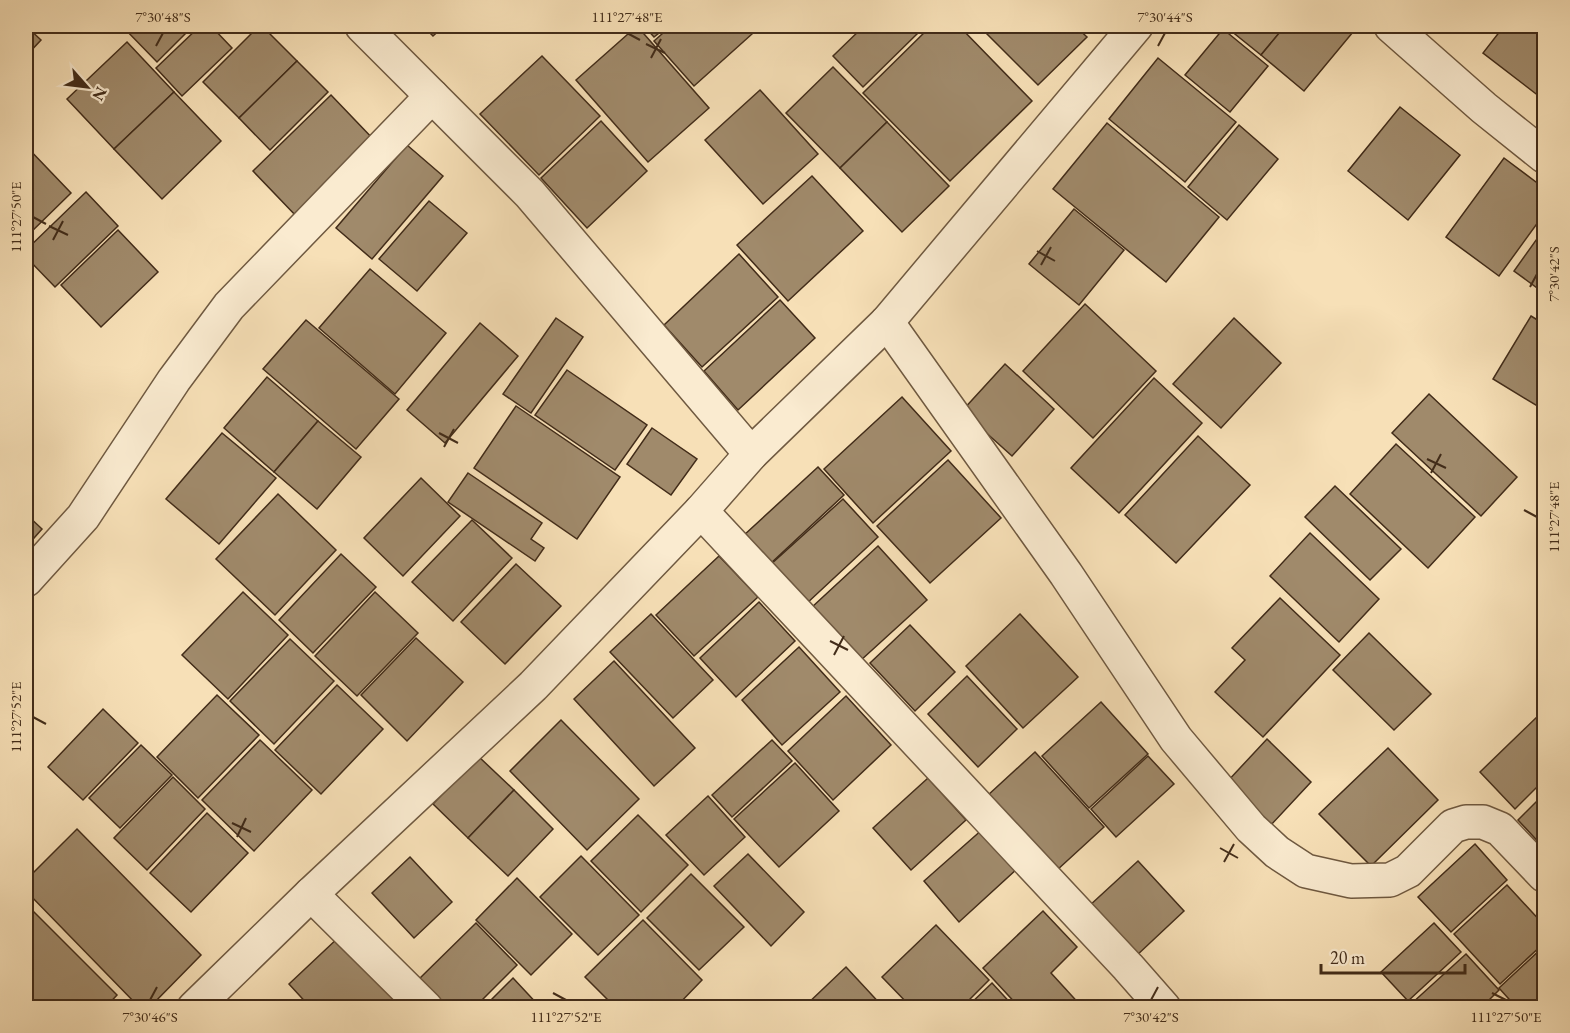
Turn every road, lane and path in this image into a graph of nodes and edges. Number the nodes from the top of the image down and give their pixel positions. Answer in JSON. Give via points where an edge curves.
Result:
{"nodes":[{"id":1,"x":362,"y":26,"type":"edge"},
{"id":2,"x":1391,"y":26,"type":"edge"},
{"id":3,"x":1130,"y":28,"type":"edge"},
{"id":4,"x":432,"y":96,"type":"junction"},
{"id":5,"x":1545,"y":156,"type":"edge"},
{"id":6,"x":887,"y":322,"type":"junction"},
{"id":7,"x":751,"y":454,"type":"junction"},
{"id":8,"x":701,"y":511,"type":"junction"},
{"id":9,"x":26,"y":580,"type":"edge"},
{"id":10,"x":1545,"y":875,"type":"edge"},
{"id":11,"x":311,"y":894,"type":"junction"},
{"id":12,"x":194,"y":1008,"type":"edge"},
{"id":13,"x":426,"y":1008,"type":"edge"},
{"id":14,"x":1164,"y":1008,"type":"edge"}],
"edges":[{"from":1,"to":4,"type":"street"},
{"from":2,"to":5,"type":"street"},
{"from":3,"to":6,"type":"street"},
{"from":4,"to":7,"type":"street","via":[[530,194]]},
{"from":4,"to":9,"type":"street","via":[[229,306],[174,380],[83,517]]},
{"from":6,"to":7,"type":"street"},
{"from":6,"to":10,"type":"street","via":[[1066,574],[1176,739],[1251,828],[1277,852],[1306,871],[1351,881],[1390,880],[1408,871],[1453,826],[1483,822],[1500,829]]},
{"from":7,"to":8,"type":"street"},
{"from":8,"to":11,"type":"street","via":[[533,686]]},
{"from":8,"to":14,"type":"street"},
{"from":11,"to":12,"type":"street"},
{"from":11,"to":13,"type":"street"}]}
